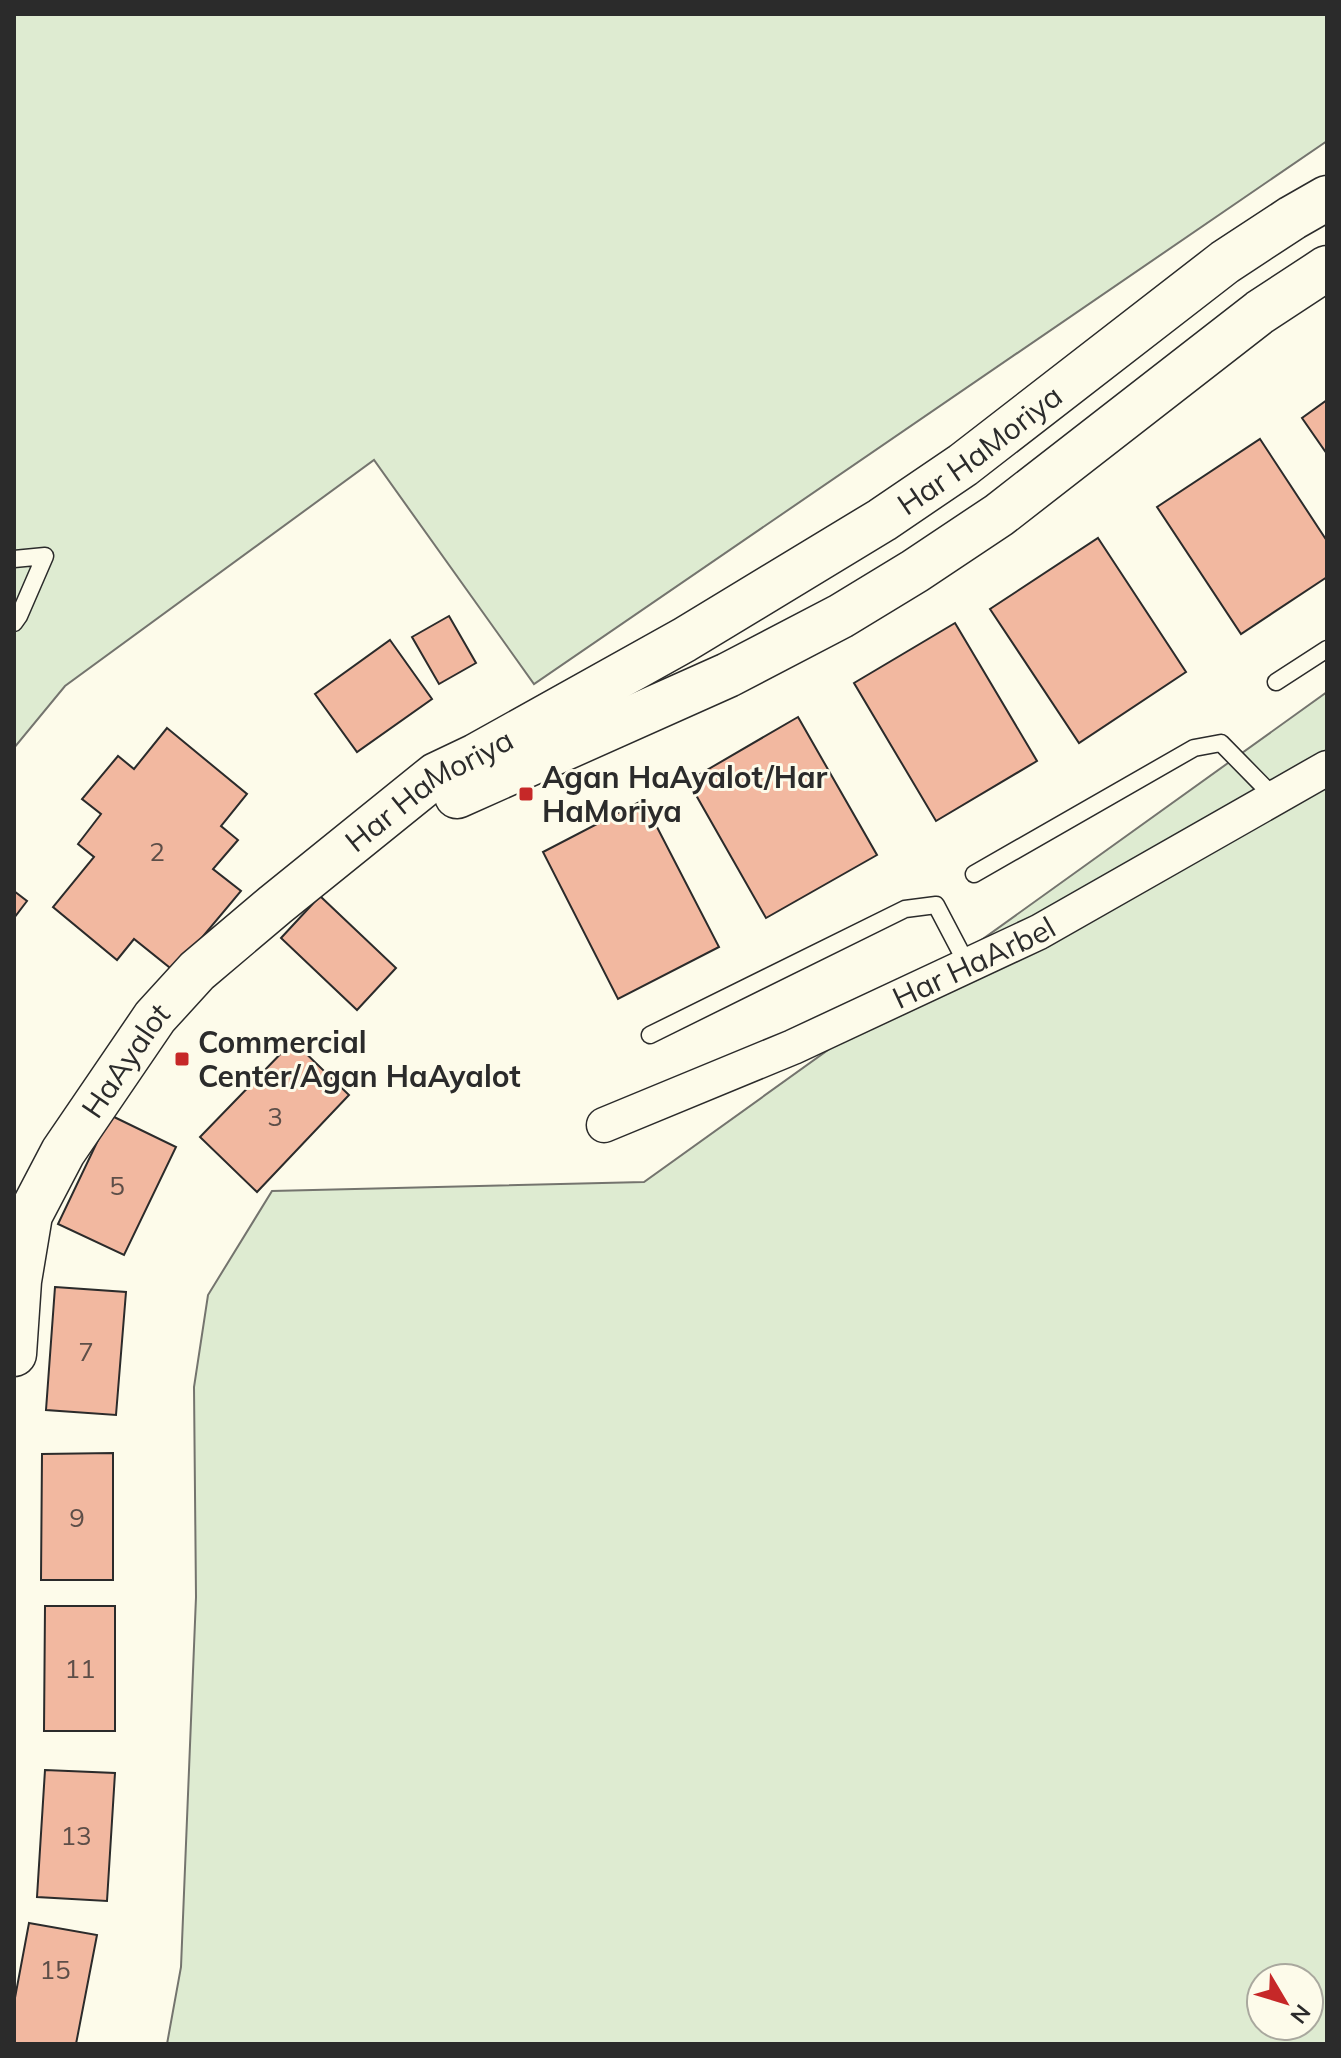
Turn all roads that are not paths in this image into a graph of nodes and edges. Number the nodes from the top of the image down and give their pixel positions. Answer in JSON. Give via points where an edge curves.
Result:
{"nodes":[{"id":1,"x":1327,"y":198,"type":"edge"},
{"id":2,"x":1327,"y":268,"type":"edge"},
{"id":3,"x":14,"y":559,"type":"edge"},
{"id":4,"x":14,"y":623,"type":"edge"},
{"id":5,"x":1327,"y":649,"type":"edge"},
{"id":6,"x":1276,"y":682,"type":"dead end"},
{"id":7,"x":1327,"y":768,"type":"edge"},
{"id":8,"x":1275,"y":798,"type":"junction"},
{"id":9,"x":356,"y":841,"type":"junction"},
{"id":10,"x":974,"y":874,"type":"dead end"},
{"id":11,"x":968,"y":966,"type":"junction"},
{"id":12,"x":650,"y":1035,"type":"dead end"},
{"id":13,"x":604,"y":1125,"type":"dead end"},
{"id":14,"x":14,"y":1354,"type":"edge"}],
"edges":[{"from":1,"to":9,"type":"street","name":"Har HaMoriya","via":[[1225,262],[963,465],[882,520],[684,640],[436,775]]},
{"from":2,"to":9,"type":"street","name":"Har HaMoriya","via":[[1260,312],[999,515],[841,616],[728,675]]},
{"from":3,"to":4,"type":"lane","via":[[45,556]]},
{"from":5,"to":6,"type":"lane"},
{"from":7,"to":8,"type":"street","name":"Har HaArbel"},
{"from":8,"to":10,"type":"lane","via":[[1221,743],[1194,748]]},
{"from":8,"to":11,"type":"street","name":"Har HaArbel","via":[[1039,932]]},
{"from":9,"to":14,"type":"street","name":"HaAyalot","via":[[197,971],[155,1017],[63,1152],[30,1215]]},
{"from":11,"to":12,"type":"lane","via":[[936,905],[905,909]]},
{"from":11,"to":13,"type":"street","name":"Har HaArbel","via":[[793,1047]]}]}
